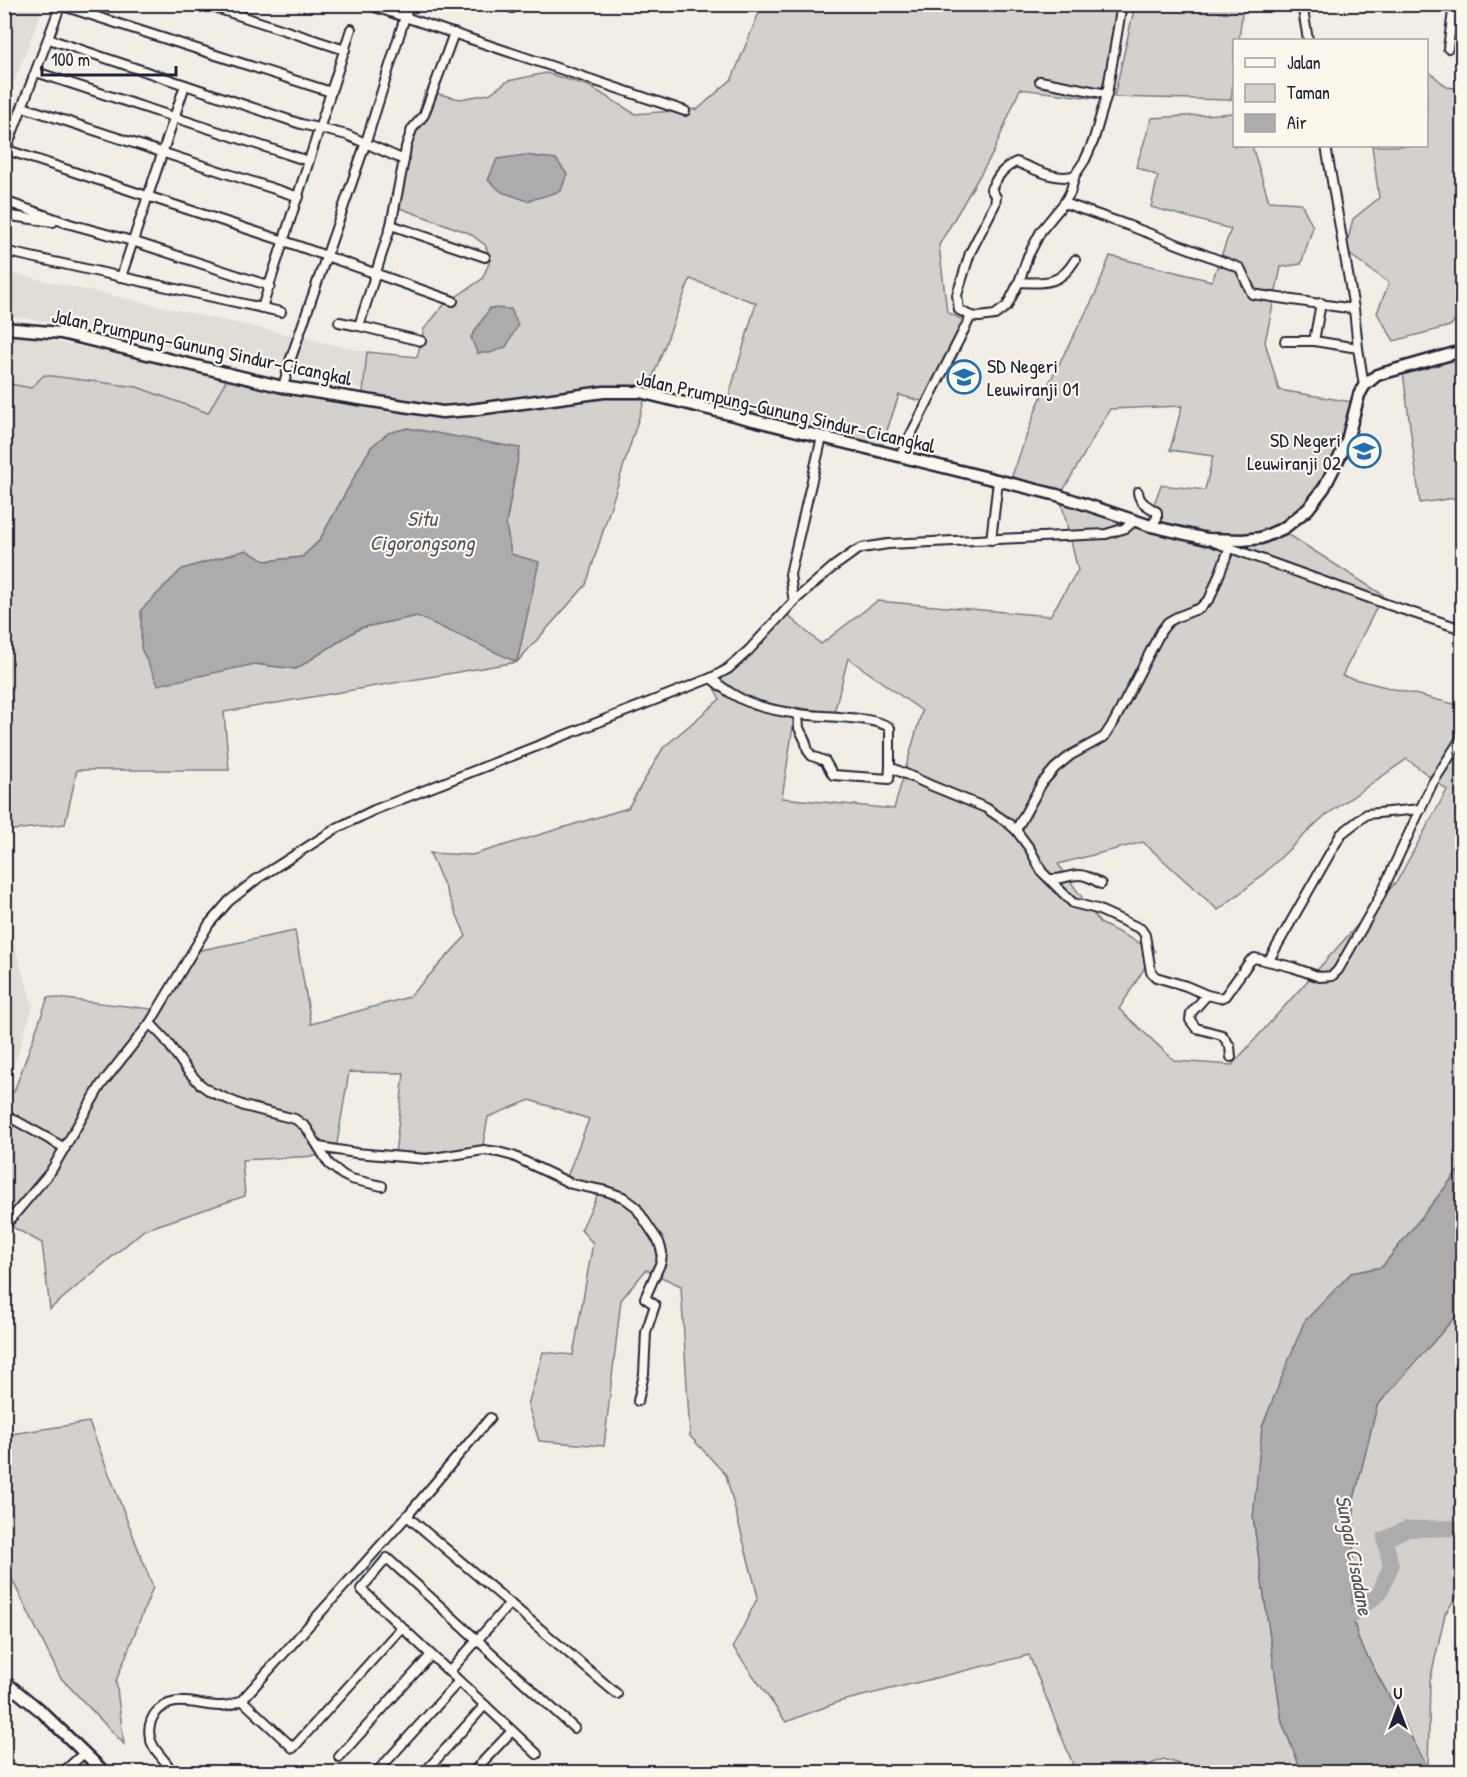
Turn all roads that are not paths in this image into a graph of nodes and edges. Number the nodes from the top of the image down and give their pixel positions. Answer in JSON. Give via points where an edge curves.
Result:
{"nodes":[{"id":1,"x":366,"y":4,"type":"edge"},
{"id":2,"x":409,"y":4,"type":"edge"},
{"id":3,"x":1122,"y":4,"type":"edge"},
{"id":4,"x":1302,"y":4,"type":"edge"},
{"id":5,"x":1455,"y":4,"type":"edge"},
{"id":6,"x":60,"y":5,"type":"edge"},
{"id":7,"x":206,"y":5,"type":"edge"},
{"id":8,"x":405,"y":17,"type":"junction"},
{"id":9,"x":351,"y":29,"type":"dead end"},
{"id":10,"x":454,"y":33,"type":"junction"},
{"id":11,"x":49,"y":39,"type":"junction"},
{"id":12,"x":1308,"y":39,"type":"edge"},
{"id":13,"x":1448,"y":48,"type":"dead end"},
{"id":14,"x":345,"y":50,"type":"junction"},
{"id":15,"x":36,"y":72,"type":"junction"},
{"id":16,"x":1040,"y":81,"type":"dead end"},
{"id":17,"x":185,"y":85,"type":"junction"},
{"id":18,"x":331,"y":92,"type":"junction"},
{"id":19,"x":1107,"y":94,"type":"junction"},
{"id":20,"x":23,"y":106,"type":"junction"},
{"id":21,"x":685,"y":111,"type":"dead end"},
{"id":22,"x":174,"y":117,"type":"junction"},
{"id":23,"x":320,"y":127,"type":"junction"},
{"id":24,"x":366,"y":142,"type":"junction"},
{"id":25,"x":1326,"y":147,"type":"edge"},
{"id":26,"x":5,"y":152,"type":"edge"},
{"id":27,"x":163,"y":152,"type":"junction"},
{"id":28,"x":404,"y":160,"type":"junction"},
{"id":29,"x":308,"y":161,"type":"junction"},
{"id":30,"x":1075,"y":175,"type":"junction"},
{"id":31,"x":148,"y":196,"type":"junction"},
{"id":32,"x":299,"y":197,"type":"junction"},
{"id":33,"x":4,"y":201,"type":"edge"},
{"id":34,"x":1064,"y":203,"type":"junction"},
{"id":35,"x":4,"y":215,"type":"edge"},
{"id":36,"x":70,"y":224,"type":"junction"},
{"id":37,"x":391,"y":225,"type":"junction"},
{"id":38,"x":132,"y":241,"type":"junction"},
{"id":39,"x":284,"y":241,"type":"junction"},
{"id":40,"x":4,"y":251,"type":"edge"},
{"id":41,"x":328,"y":256,"type":"junction"},
{"id":42,"x":485,"y":257,"type":"dead end"},
{"id":43,"x":1075,"y":260,"type":"dead end"},
{"id":44,"x":375,"y":274,"type":"junction"},
{"id":45,"x":121,"y":277,"type":"junction"},
{"id":46,"x":1019,"y":282,"type":"junction"},
{"id":47,"x":270,"y":286,"type":"junction"},
{"id":48,"x":453,"y":301,"type":"dead end"},
{"id":49,"x":1321,"y":303,"type":"junction"},
{"id":50,"x":262,"y":308,"type":"junction"},
{"id":51,"x":1354,"y":309,"type":"junction"},
{"id":52,"x":281,"y":312,"type":"dead end"},
{"id":53,"x":971,"y":316,"type":"junction"},
{"id":54,"x":339,"y":322,"type":"dead end"},
{"id":55,"x":359,"y":326,"type":"junction"},
{"id":56,"x":4,"y":328,"type":"edge"},
{"id":57,"x":1285,"y":340,"type":"dead end"},
{"id":58,"x":421,"y":341,"type":"dead end"},
{"id":59,"x":1314,"y":341,"type":"junction"},
{"id":60,"x":1358,"y":348,"type":"junction"},
{"id":61,"x":1462,"y":351,"type":"edge"},
{"id":62,"x":1364,"y":386,"type":"junction"},
{"id":63,"x":283,"y":387,"type":"junction"},
{"id":64,"x":822,"y":437,"type":"junction"},
{"id":65,"x":900,"y":456,"type":"junction"},
{"id":66,"x":998,"y":481,"type":"junction"},
{"id":67,"x":1138,"y":492,"type":"dead end"},
{"id":68,"x":1134,"y":521,"type":"junction"},
{"id":69,"x":1151,"y":526,"type":"junction"},
{"id":70,"x":1207,"y":539,"type":"junction"},
{"id":71,"x":991,"y":540,"type":"junction"},
{"id":72,"x":1230,"y":547,"type":"junction"},
{"id":73,"x":795,"y":601,"type":"junction"},
{"id":74,"x":1462,"y":628,"type":"edge"},
{"id":75,"x":711,"y":678,"type":"junction"},
{"id":76,"x":798,"y":714,"type":"junction"},
{"id":77,"x":1462,"y":737,"type":"edge"},
{"id":78,"x":890,"y":767,"type":"junction"},
{"id":79,"x":1421,"y":808,"type":"junction"},
{"id":80,"x":1016,"y":830,"type":"junction"},
{"id":81,"x":1050,"y":879,"type":"junction"},
{"id":82,"x":1101,"y":884,"type":"dead end"},
{"id":83,"x":1269,"y":960,"type":"junction"},
{"id":84,"x":1207,"y":995,"type":"junction"},
{"id":85,"x":150,"y":1023,"type":"junction"},
{"id":86,"x":1231,"y":1057,"type":"dead end"},
{"id":87,"x":4,"y":1114,"type":"edge"},
{"id":88,"x":319,"y":1147,"type":"junction"},
{"id":89,"x":65,"y":1148,"type":"junction"},
{"id":90,"x":382,"y":1186,"type":"dead end"},
{"id":91,"x":4,"y":1227,"type":"edge"},
{"id":92,"x":638,"y":1401,"type":"dead end"},
{"id":93,"x":490,"y":1418,"type":"dead end"},
{"id":94,"x":407,"y":1516,"type":"junction"},
{"id":95,"x":510,"y":1603,"type":"junction"},
{"id":96,"x":402,"y":1627,"type":"junction"},
{"id":97,"x":478,"y":1639,"type":"junction"},
{"id":98,"x":431,"y":1655,"type":"junction"},
{"id":99,"x":449,"y":1672,"type":"junction"},
{"id":100,"x":4,"y":1681,"type":"edge"},
{"id":101,"x":459,"y":1681,"type":"junction"},
{"id":102,"x":617,"y":1694,"type":"dead end"},
{"id":103,"x":243,"y":1700,"type":"junction"},
{"id":104,"x":485,"y":1705,"type":"junction"},
{"id":105,"x":574,"y":1728,"type":"dead end"},
{"id":106,"x":512,"y":1731,"type":"junction"},
{"id":107,"x":83,"y":1754,"type":"junction"},
{"id":108,"x":537,"y":1755,"type":"dead end"},
{"id":109,"x":339,"y":1757,"type":"dead end"},
{"id":110,"x":63,"y":1773,"type":"edge"},
{"id":111,"x":104,"y":1773,"type":"edge"},
{"id":112,"x":172,"y":1773,"type":"edge"},
{"id":113,"x":376,"y":1773,"type":"edge"},
{"id":114,"x":425,"y":1773,"type":"edge"},
{"id":115,"x":473,"y":1773,"type":"edge"}],
"edges":[{"from":1,"to":8,"type":"street"},
{"from":2,"to":8,"type":"street"},
{"from":3,"to":19,"type":"street"},
{"from":4,"to":12,"type":"street"},
{"from":5,"to":13,"type":"street"},
{"from":6,"to":11,"type":"street"},
{"from":6,"to":18,"type":"street"},
{"from":7,"to":14,"type":"street"},
{"from":8,"to":10,"type":"street"},
{"from":8,"to":24,"type":"street"},
{"from":9,"to":14,"type":"street"},
{"from":10,"to":21,"type":"street"},
{"from":10,"to":28,"type":"street","via":[[424,115],[412,129]]},
{"from":11,"to":15,"type":"street"},
{"from":11,"to":17,"type":"street"},
{"from":14,"to":18,"type":"street"},
{"from":15,"to":20,"type":"street"},
{"from":15,"to":22,"type":"street"},
{"from":16,"to":19,"type":"street"},
{"from":17,"to":22,"type":"street"},
{"from":17,"to":23,"type":"street"},
{"from":18,"to":23,"type":"street"},
{"from":19,"to":30,"type":"street","via":[[1093,142]]},
{"from":20,"to":26,"type":"street"},
{"from":20,"to":27,"type":"street"},
{"from":22,"to":27,"type":"street"},
{"from":22,"to":29,"type":"street"},
{"from":23,"to":24,"type":"street"},
{"from":23,"to":29,"type":"street"},
{"from":24,"to":28,"type":"street"},
{"from":24,"to":41,"type":"street"},
{"from":25,"to":51,"type":"street"},
{"from":26,"to":31,"type":"street"},
{"from":27,"to":31,"type":"street"},
{"from":27,"to":32,"type":"street"},
{"from":28,"to":37,"type":"street"},
{"from":29,"to":32,"type":"street"},
{"from":30,"to":34,"type":"street"},
{"from":30,"to":53,"type":"street","via":[[1055,176],[1016,162],[999,173],[992,189],[996,204],[970,253],[958,288],[959,310]]},
{"from":31,"to":38,"type":"street"},
{"from":31,"to":39,"type":"street"},
{"from":32,"to":39,"type":"street"},
{"from":33,"to":36,"type":"street"},
{"from":34,"to":46,"type":"street","via":[[1041,231]]},
{"from":34,"to":49,"type":"street","via":[[1240,268],[1252,294]]},
{"from":35,"to":36,"type":"street"},
{"from":36,"to":38,"type":"street"},
{"from":37,"to":42,"type":"street"},
{"from":37,"to":44,"type":"street"},
{"from":38,"to":45,"type":"street"},
{"from":38,"to":47,"type":"street"},
{"from":39,"to":41,"type":"street"},
{"from":39,"to":47,"type":"street"},
{"from":40,"to":45,"type":"street"},
{"from":41,"to":44,"type":"street"},
{"from":41,"to":63,"type":"street"},
{"from":43,"to":46,"type":"street","via":[[1068,272],[1055,280]]},
{"from":44,"to":48,"type":"street"},
{"from":44,"to":55,"type":"street"},
{"from":45,"to":50,"type":"street"},
{"from":46,"to":53,"type":"street","via":[[1007,306],[995,315]]},
{"from":47,"to":50,"type":"street"},
{"from":49,"to":51,"type":"street"},
{"from":49,"to":59,"type":"street"},
{"from":50,"to":52,"type":"street"},
{"from":51,"to":60,"type":"street"},
{"from":53,"to":65,"type":"street"},
{"from":54,"to":55,"type":"street"},
{"from":55,"to":58,"type":"street"},
{"from":56,"to":63,"type":"main road","name":"Jalan Prumpung–Gunung Sindur–Cicangkal","via":[[61,333]]},
{"from":57,"to":59,"type":"street"},
{"from":59,"to":60,"type":"street"},
{"from":60,"to":62,"type":"street"},
{"from":61,"to":62,"type":"main road","via":[[1377,375]]},
{"from":62,"to":70,"type":"main road","name":"Jalan Prumpung–Gunung Sindur–Cicangkal","via":[[1346,444],[1324,488],[1308,509],[1284,528],[1261,538]]},
{"from":63,"to":64,"type":"main road","name":"Jalan Prumpung–Gunung Sindur–Cicangkal","via":[[442,412],[604,392],[640,392]]},
{"from":64,"to":65,"type":"main road","name":"Jalan Prumpung–Gunung Sindur–Cicangkal"},
{"from":64,"to":73,"type":"street","via":[[790,574]]},
{"from":65,"to":66,"type":"main road","name":"Jalan Prumpung–Gunung Sindur–Cicangkal"},
{"from":66,"to":68,"type":"main road","name":"Jalan Prumpung–Gunung Sindur–Cicangkal","via":[[1057,495]]},
{"from":66,"to":71,"type":"street"},
{"from":67,"to":69,"type":"street","via":[[1138,499],[1157,512],[1158,518]]},
{"from":68,"to":69,"type":"main road","name":"Jalan Prumpung–Gunung Sindur–Cicangkal"},
{"from":68,"to":71,"type":"street","via":[[1106,534]]},
{"from":69,"to":70,"type":"main road","name":"Jalan Prumpung–Gunung Sindur–Cicangkal"},
{"from":70,"to":72,"type":"street"},
{"from":71,"to":73,"type":"street","via":[[862,548],[833,567]]},
{"from":72,"to":74,"type":"street"},
{"from":72,"to":80,"type":"street","via":[[1210,598],[1200,608],[1168,622],[1104,737],[1055,768],[1042,783]]},
{"from":73,"to":75,"type":"street","via":[[749,650]]},
{"from":75,"to":76,"type":"street","via":[[740,700]]},
{"from":75,"to":85,"type":"street","via":[[337,828],[256,879],[229,901],[209,924]]},
{"from":76,"to":78,"type":"street","via":[[886,725],[890,728]]},
{"from":76,"to":78,"type":"street","via":[[808,751],[825,761],[833,775],[889,779]]},
{"from":77,"to":79,"type":"street"},
{"from":78,"to":80,"type":"street","via":[[986,808]]},
{"from":79,"to":83,"type":"street","via":[[1367,814],[1341,834]]},
{"from":79,"to":83,"type":"street","via":[[1378,900],[1332,976],[1320,977]]},
{"from":80,"to":81,"type":"street"},
{"from":81,"to":82,"type":"street","via":[[1079,875]]},
{"from":81,"to":84,"type":"street","via":[[1073,903],[1097,909],[1141,930],[1151,972],[1156,977]]},
{"from":83,"to":84,"type":"street","via":[[1250,961],[1225,996]]},
{"from":84,"to":86,"type":"street","via":[[1191,1013],[1190,1020],[1196,1028],[1222,1035],[1230,1046]]},
{"from":85,"to":88,"type":"street","via":[[200,1084],[243,1106],[295,1119],[306,1126]]},
{"from":85,"to":89,"type":"street","via":[[101,1085]]},
{"from":87,"to":89,"type":"street"},
{"from":88,"to":90,"type":"street","via":[[329,1164],[343,1175]]},
{"from":88,"to":92,"type":"street","via":[[428,1159],[484,1150],[498,1152],[572,1184],[623,1197],[635,1206],[662,1252],[645,1298],[655,1305],[646,1332]]},
{"from":89,"to":91,"type":"street"},
{"from":93,"to":94,"type":"street"},
{"from":94,"to":95,"type":"street"},
{"from":94,"to":103,"type":"street"},
{"from":95,"to":97,"type":"street"},
{"from":95,"to":102,"type":"street"},
{"from":96,"to":97,"type":"street","via":[[361,1589],[387,1558]]},
{"from":96,"to":98,"type":"street"},
{"from":96,"to":103,"type":"street","via":[[293,1748]]},
{"from":97,"to":99,"type":"street"},
{"from":97,"to":105,"type":"street"},
{"from":98,"to":99,"type":"street"},
{"from":98,"to":109,"type":"street"},
{"from":99,"to":101,"type":"street"},
{"from":100,"to":107,"type":"main road","via":[[41,1711]]},
{"from":101,"to":104,"type":"street"},
{"from":101,"to":113,"type":"street"},
{"from":103,"to":112,"type":"street","via":[[233,1705],[172,1702],[161,1707],[149,1727],[150,1738]]},
{"from":104,"to":106,"type":"street"},
{"from":104,"to":114,"type":"street"},
{"from":106,"to":108,"type":"street"},
{"from":106,"to":115,"type":"street"},
{"from":107,"to":110,"type":"street"},
{"from":107,"to":111,"type":"main road"}]}
